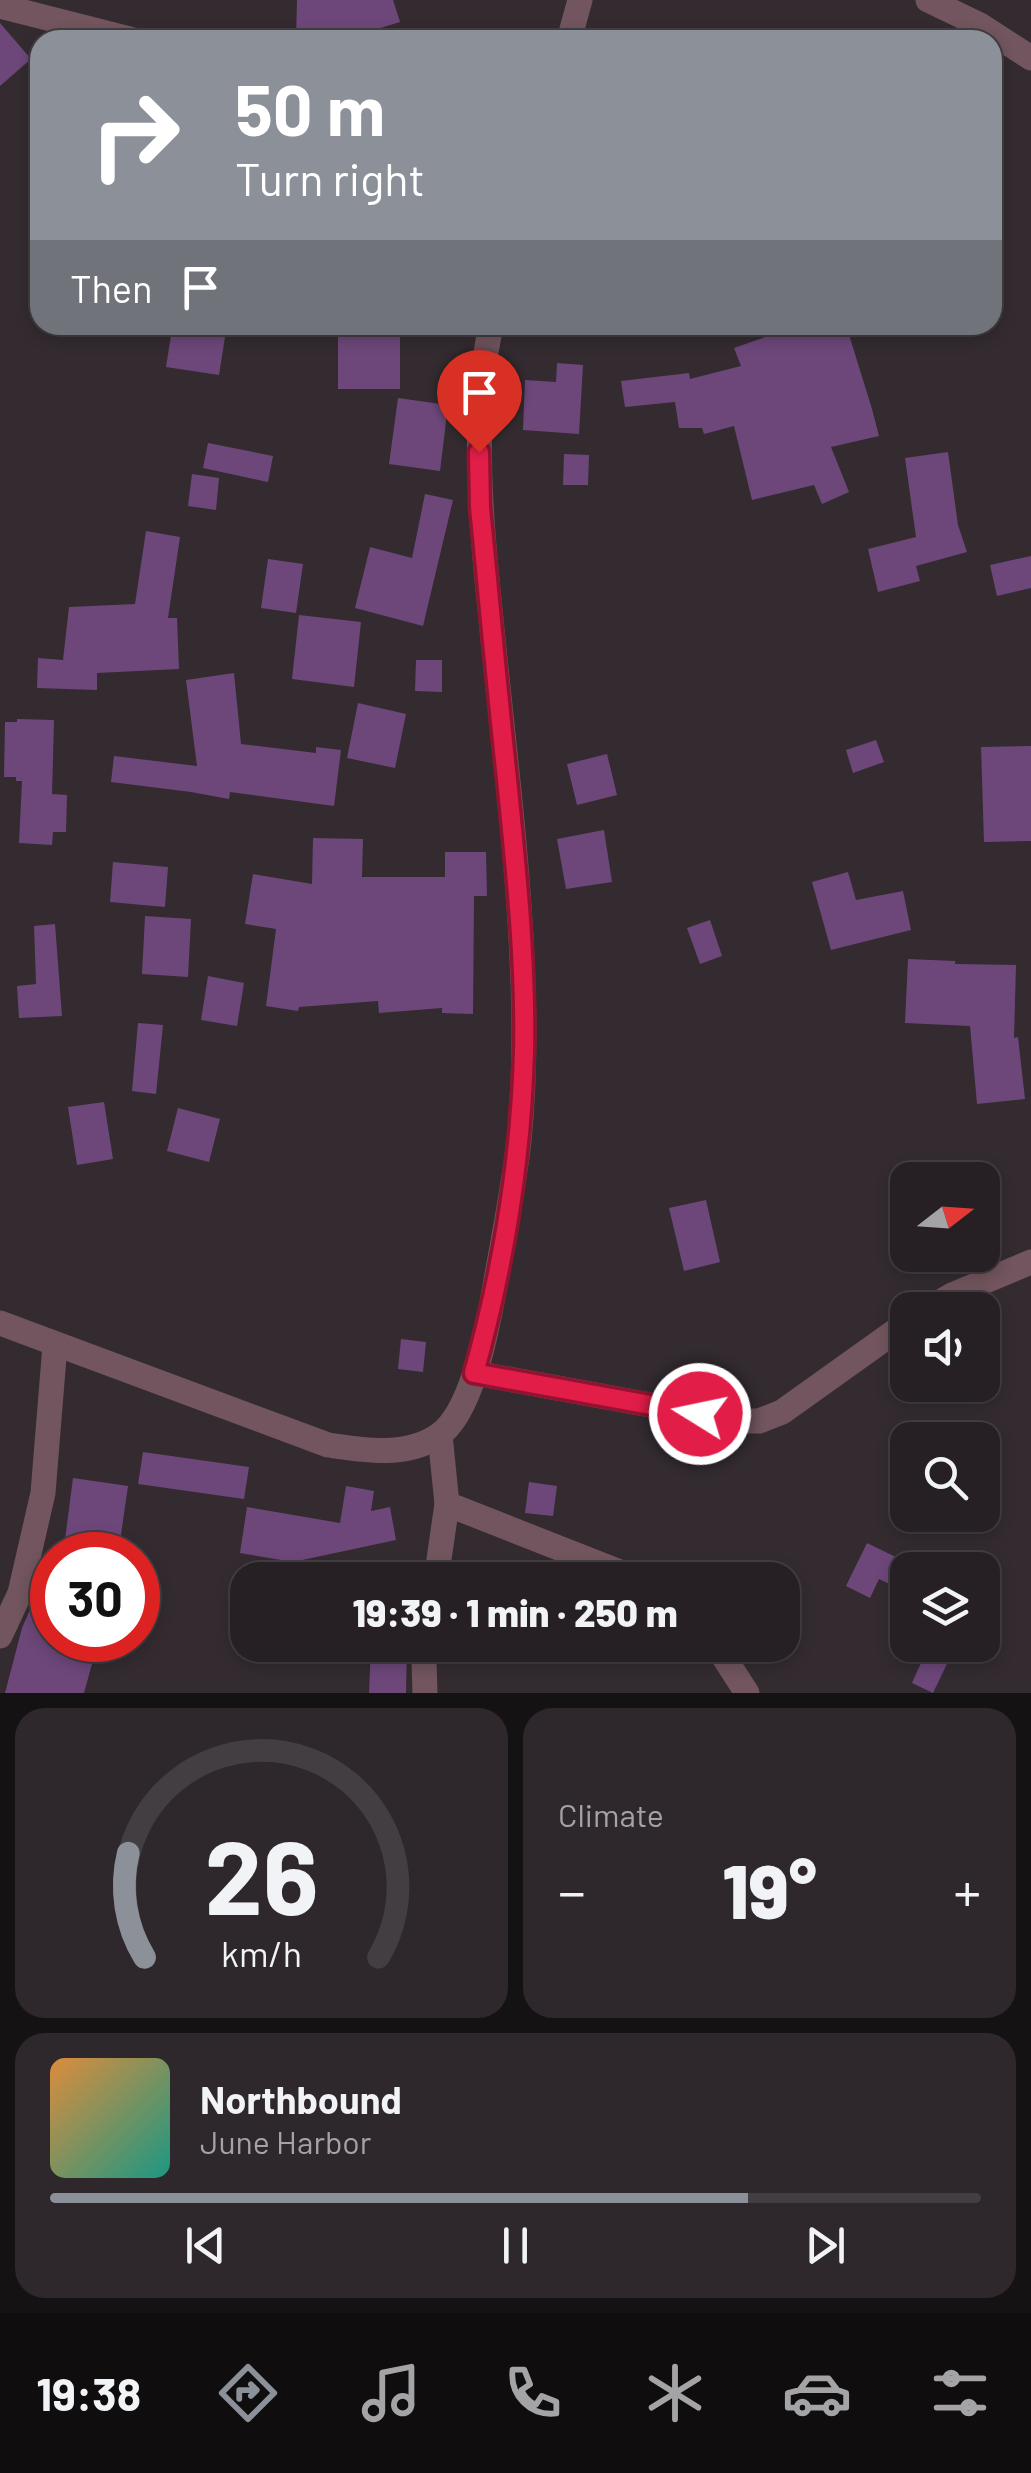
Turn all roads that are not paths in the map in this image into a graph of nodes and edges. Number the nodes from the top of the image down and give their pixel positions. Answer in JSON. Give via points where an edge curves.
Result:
{"nodes":[{"id":1,"x":9,"y":0,"type":"edge"},
{"id":2,"x":580,"y":0,"type":"edge"},
{"id":3,"x":928,"y":0,"type":"edge"},
{"id":4,"x":95,"y":30,"type":"edge"},
{"id":5,"x":572,"y":30,"type":"edge"},
{"id":6,"x":988,"y":30,"type":"edge"},
{"id":7,"x":1002,"y":39,"type":"edge"},
{"id":8,"x":1031,"y":58,"type":"edge"},
{"id":9,"x":489,"y":335,"type":"edge"},
{"id":10,"x":1031,"y":1262,"type":"edge"},
{"id":11,"x":959,"y":1292,"type":"edge"},
{"id":12,"x":0,"y":1323,"type":"edge"},
{"id":13,"x":890,"y":1335,"type":"edge"},
{"id":14,"x":55,"y":1344,"type":"junction"},
{"id":15,"x":474,"y":1373,"type":"junction"},
{"id":16,"x":440,"y":1435,"type":"junction"},
{"id":17,"x":446,"y":1504,"type":"junction"},
{"id":18,"x":438,"y":1562,"type":"edge"},
{"id":19,"x":594,"y":1562,"type":"edge"},
{"id":20,"x":0,"y":1636,"type":"edge"},
{"id":21,"x":426,"y":1662,"type":"edge"},
{"id":22,"x":727,"y":1662,"type":"edge"},
{"id":23,"x":425,"y":1693,"type":"edge"},
{"id":24,"x":747,"y":1693,"type":"edge"}],
"edges":[{"from":1,"to":4,"type":"street","via":[[0,6]]},
{"from":2,"to":5,"type":"street"},
{"from":3,"to":6,"type":"street"},
{"from":7,"to":8,"type":"street"},
{"from":9,"to":15,"type":"street","via":[[481,388],[480,507],[515,870],[524,1050],[512,1192]]},
{"from":10,"to":11,"type":"street"},
{"from":12,"to":14,"type":"street"},
{"from":13,"to":15,"type":"street","via":[[760,1421]]},
{"from":14,"to":16,"type":"street","via":[[328,1445],[376,1451]]},
{"from":14,"to":20,"type":"street","via":[[43,1493],[20,1593]]},
{"from":15,"to":16,"type":"street","via":[[461,1408]]},
{"from":16,"to":17,"type":"street"},
{"from":17,"to":18,"type":"street"},
{"from":17,"to":19,"type":"street"},
{"from":21,"to":23,"type":"street"},
{"from":22,"to":24,"type":"street"}]}
